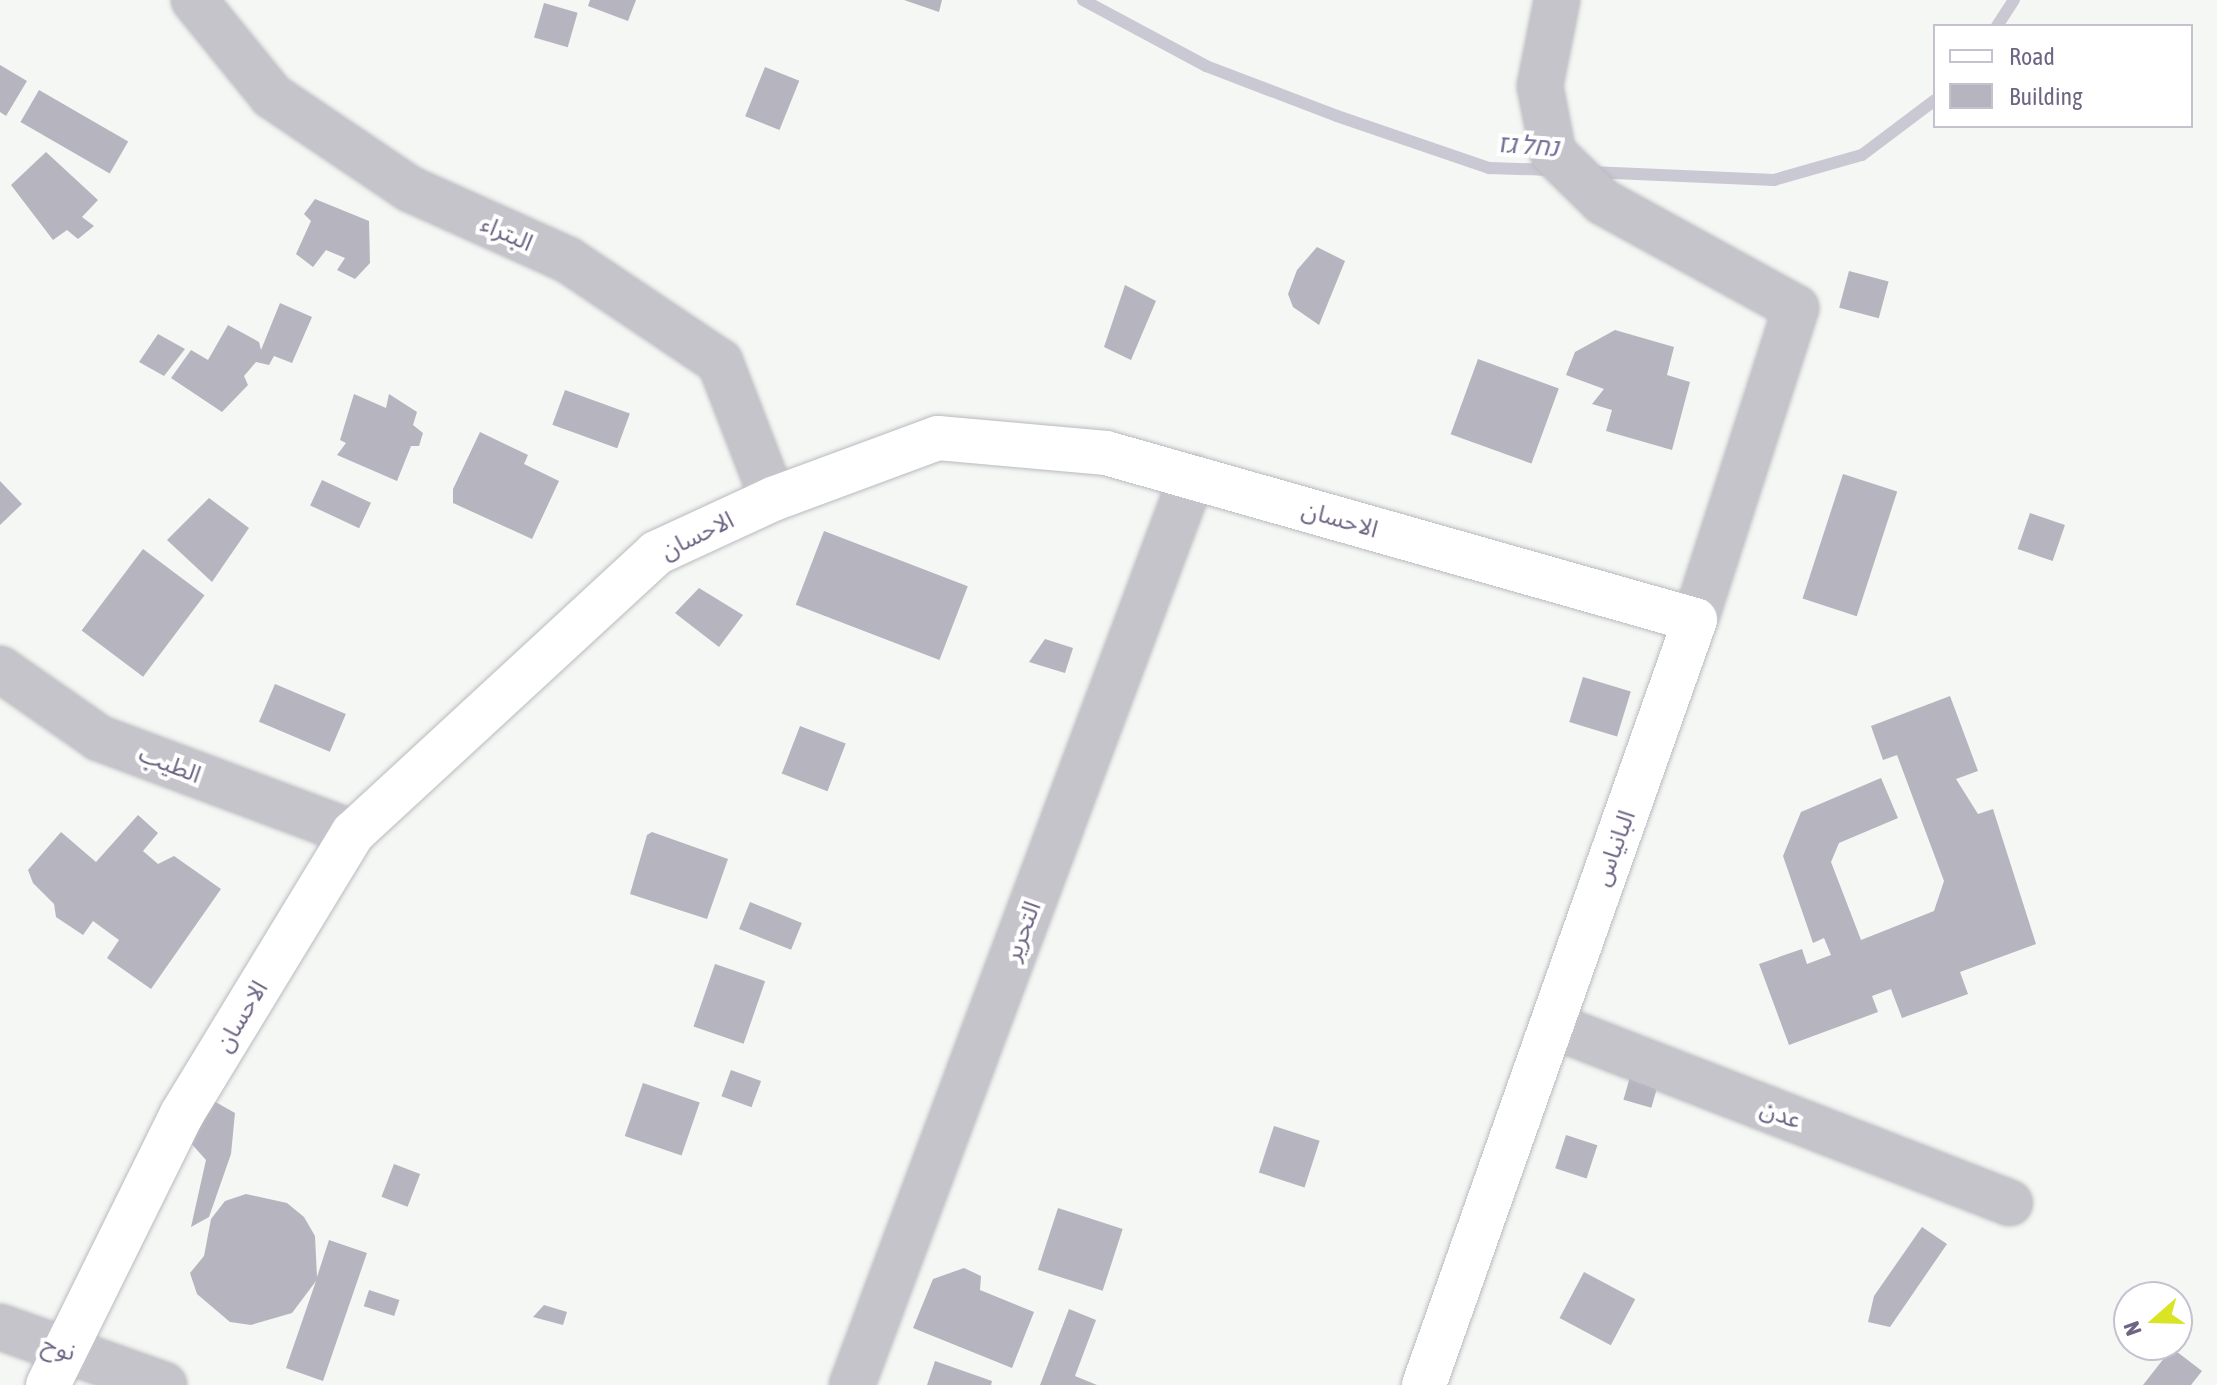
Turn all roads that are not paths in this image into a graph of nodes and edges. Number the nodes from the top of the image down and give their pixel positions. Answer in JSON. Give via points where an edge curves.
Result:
{"nodes":[{"id":1,"x":194,"y":0,"type":"edge"},
{"id":2,"x":1557,"y":0,"type":"edge"},
{"id":3,"x":1192,"y":477,"type":"junction"},
{"id":4,"x":773,"y":499,"type":"junction"},
{"id":5,"x":1695,"y":620,"type":"junction"},
{"id":6,"x":0,"y":669,"type":"edge"},
{"id":7,"x":353,"y":833,"type":"junction"},
{"id":8,"x":1551,"y":1025,"type":"junction"},
{"id":9,"x":2010,"y":1203,"type":"dead end"},
{"id":10,"x":0,"y":1327,"type":"edge"},
{"id":11,"x":56,"y":1367,"type":"edge"},
{"id":12,"x":164,"y":1385,"type":"edge"},
{"id":13,"x":852,"y":1385,"type":"edge"},
{"id":14,"x":1424,"y":1385,"type":"edge"}],
"edges":[{"from":1,"to":4,"type":"street","name":"البتراء","via":[[272,96],[410,189],[568,260],[720,362]]},
{"from":2,"to":5,"type":"street","name":"البانياس","via":[[1540,86],[1553,153],[1603,202],[1796,308]]},
{"from":3,"to":4,"type":"street","name":"الاحسان","via":[[1106,453],[938,438]]},
{"from":3,"to":5,"type":"street","name":"الاحسان"},
{"from":3,"to":13,"type":"street","name":"التحرير"},
{"from":4,"to":7,"type":"street","name":"الاحسان","via":[[656,553]]},
{"from":5,"to":8,"type":"street","name":"البانياس"},
{"from":6,"to":7,"type":"street","name":"الطيب","via":[[99,738]]},
{"from":7,"to":11,"type":"street","name":"الاحسان","via":[[182,1114]]},
{"from":8,"to":9,"type":"street","name":"عدن"},
{"from":8,"to":14,"type":"street","name":"البانياس"},
{"from":10,"to":11,"type":"street","name":"نوح"},
{"from":11,"to":12,"type":"street","name":"نوح"}]}
